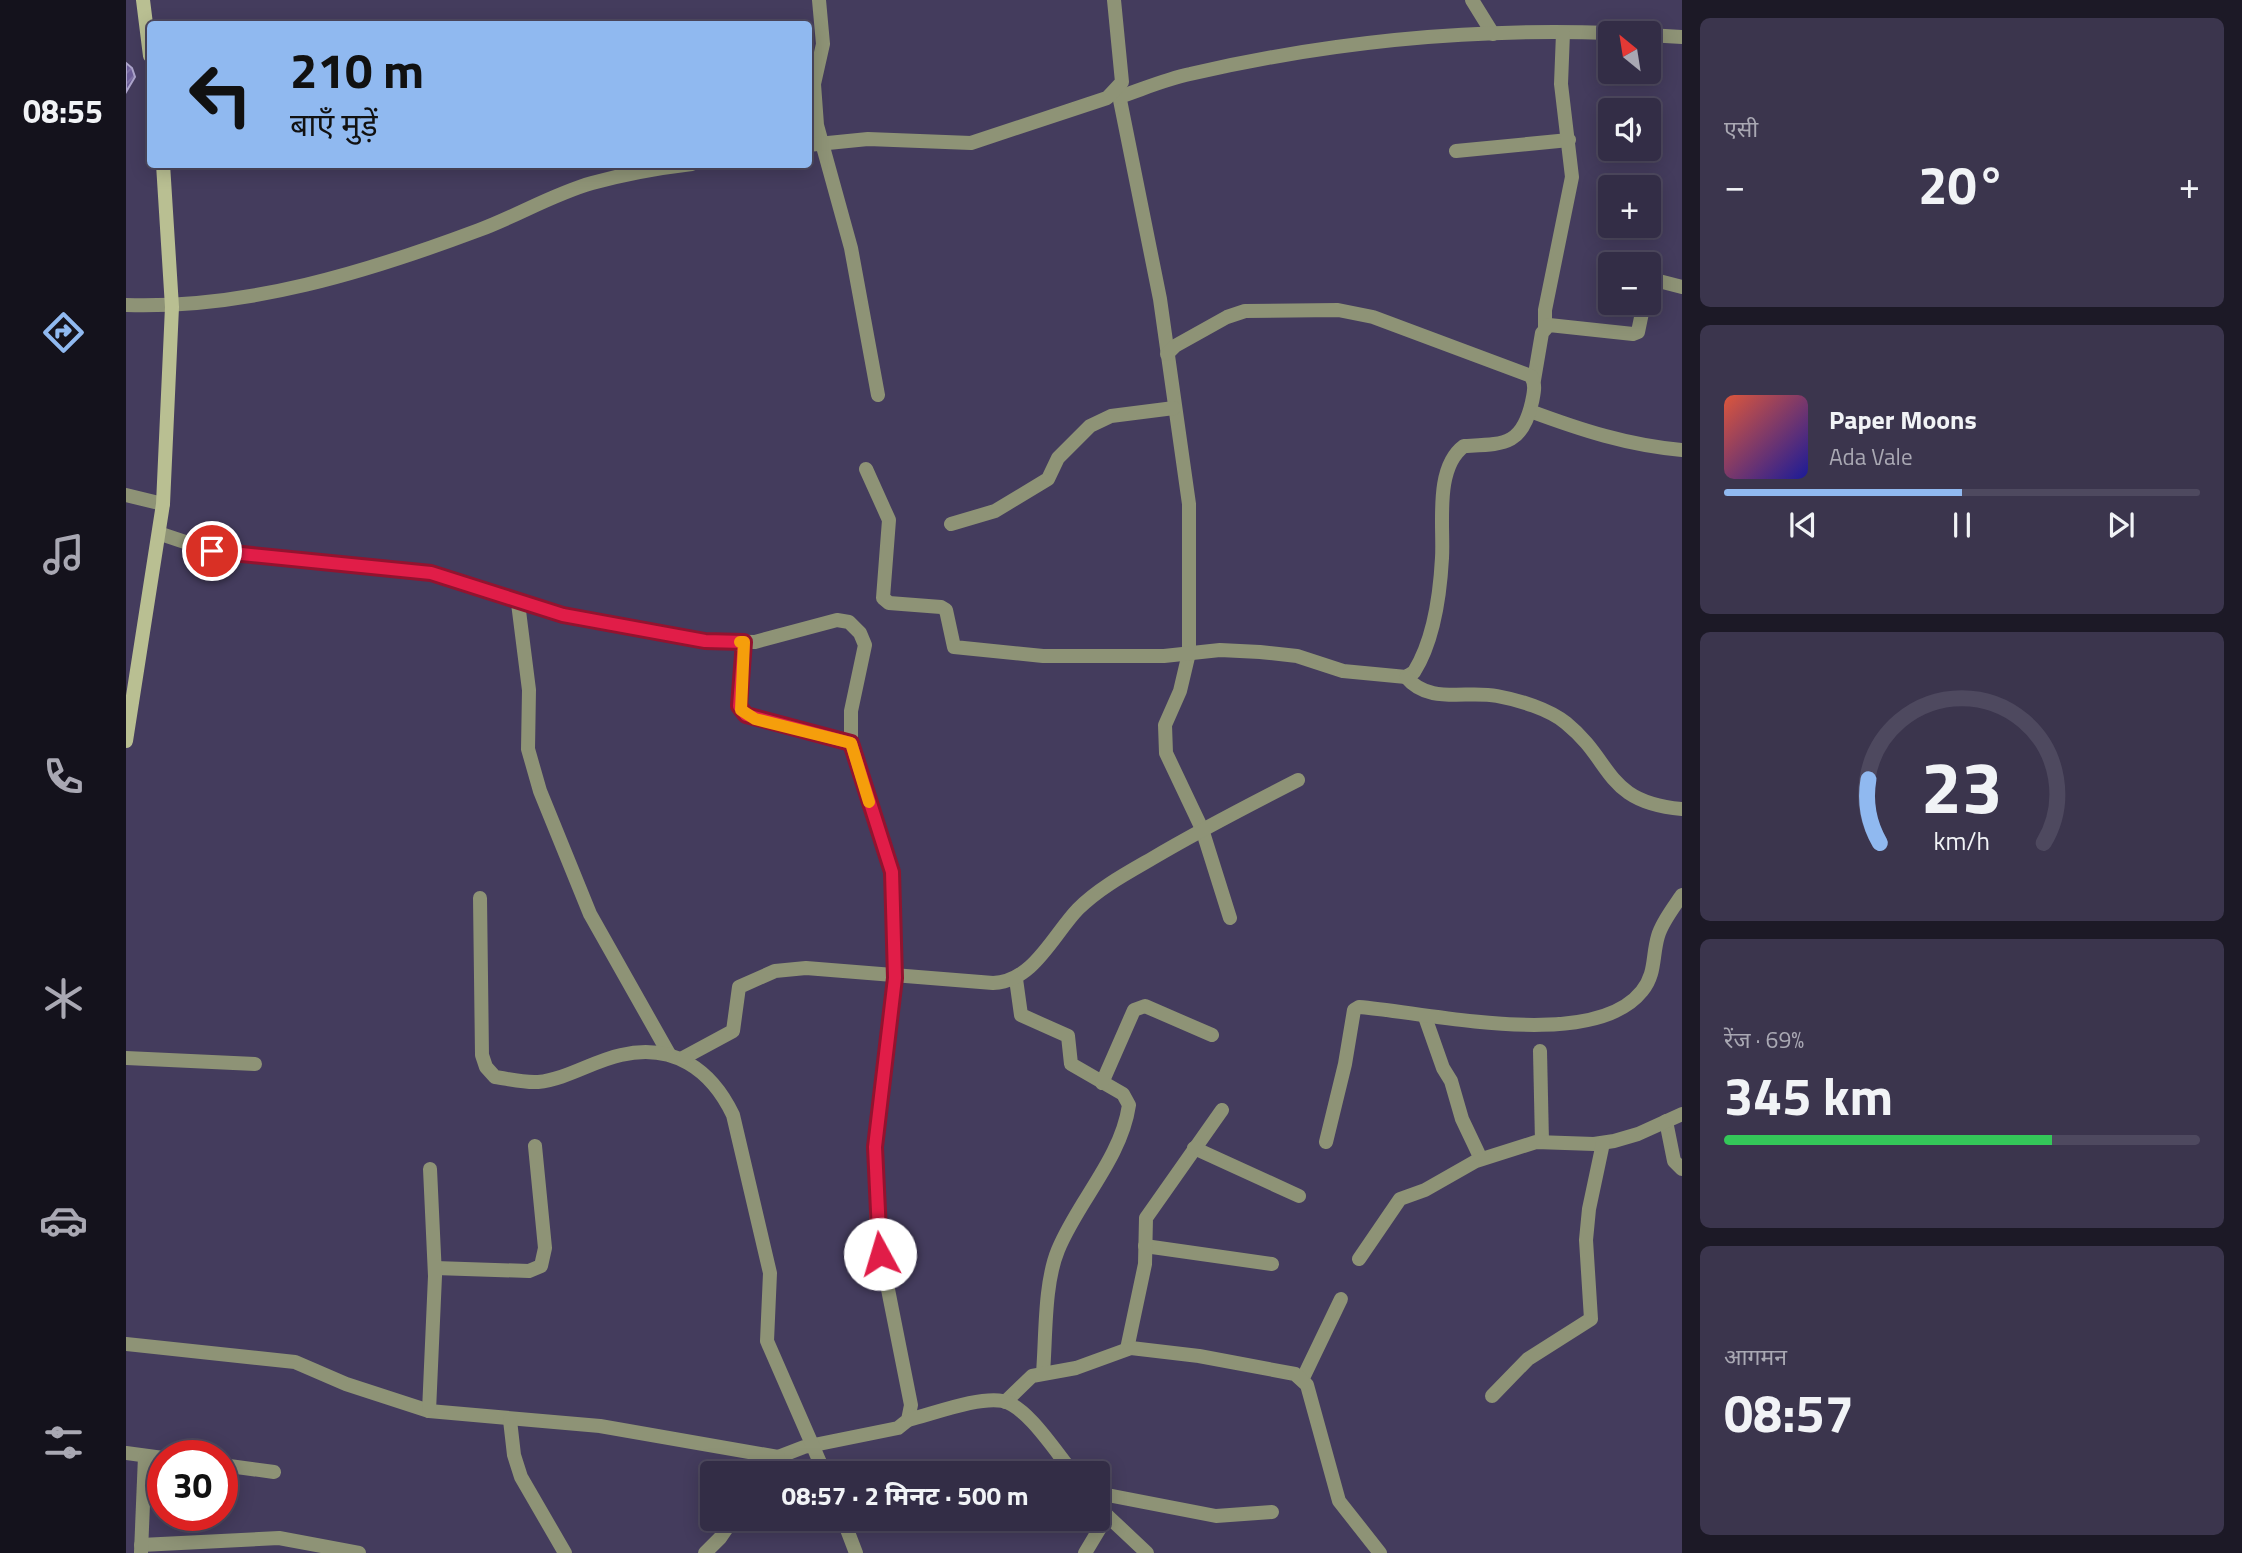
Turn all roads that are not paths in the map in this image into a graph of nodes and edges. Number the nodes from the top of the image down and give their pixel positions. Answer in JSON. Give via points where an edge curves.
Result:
{"nodes":[{"id":1,"x":143,"y":0,"type":"edge"},
{"id":2,"x":819,"y":0,"type":"edge"},
{"id":3,"x":1114,"y":0,"type":"edge"},
{"id":4,"x":1472,"y":0,"type":"edge"},
{"id":5,"x":147,"y":32,"type":"edge"},
{"id":6,"x":1563,"y":33,"type":"junction"},
{"id":7,"x":1598,"y":33,"type":"edge"},
{"id":8,"x":1493,"y":34,"type":"junction"},
{"id":9,"x":1661,"y":36,"type":"edge"},
{"id":10,"x":1682,"y":37,"type":"edge"},
{"id":11,"x":1118,"y":93,"type":"junction"},
{"id":12,"x":1569,"y":140,"type":"junction"},
{"id":13,"x":814,"y":144,"type":"edge"},
{"id":14,"x":1456,"y":151,"type":"dead end"},
{"id":15,"x":163,"y":168,"type":"edge"},
{"id":16,"x":666,"y":168,"type":"edge"},
{"id":17,"x":1661,"y":282,"type":"edge"},
{"id":18,"x":1682,"y":287,"type":"edge"},
{"id":19,"x":126,"y":305,"type":"edge"},
{"id":20,"x":172,"y":307,"type":"junction"},
{"id":21,"x":1642,"y":315,"type":"edge"},
{"id":22,"x":1545,"y":328,"type":"junction"},
{"id":23,"x":1167,"y":354,"type":"junction"},
{"id":24,"x":1534,"y":380,"type":"junction"},
{"id":25,"x":878,"y":395,"type":"dead end"},
{"id":26,"x":1174,"y":408,"type":"junction"},
{"id":27,"x":1530,"y":411,"type":"junction"},
{"id":28,"x":1682,"y":450,"type":"edge"},
{"id":29,"x":866,"y":469,"type":"dead end"},
{"id":30,"x":126,"y":495,"type":"edge"},
{"id":31,"x":163,"y":504,"type":"junction"},
{"id":32,"x":951,"y":523,"type":"dead end"},
{"id":33,"x":160,"y":534,"type":"junction"},
{"id":34,"x":518,"y":603,"type":"junction"},
{"id":35,"x":744,"y":642,"type":"junction"},
{"id":36,"x":1189,"y":653,"type":"junction"},
{"id":37,"x":1406,"y":677,"type":"junction"},
{"id":38,"x":126,"y":741,"type":"edge"},
{"id":39,"x":851,"y":743,"type":"junction"},
{"id":40,"x":1298,"y":780,"type":"dead end"},
{"id":41,"x":1682,"y":809,"type":"edge"},
{"id":42,"x":1202,"y":829,"type":"junction"},
{"id":43,"x":1682,"y":895,"type":"edge"},
{"id":44,"x":480,"y":898,"type":"dead end"},
{"id":45,"x":1230,"y":918,"type":"dead end"},
{"id":46,"x":895,"y":978,"type":"junction"},
{"id":47,"x":1016,"y":979,"type":"junction"},
{"id":48,"x":1425,"y":1017,"type":"junction"},
{"id":49,"x":1212,"y":1035,"type":"dead end"},
{"id":50,"x":1540,"y":1051,"type":"dead end"},
{"id":51,"x":676,"y":1056,"type":"junction"},
{"id":52,"x":126,"y":1058,"type":"edge"},
{"id":53,"x":256,"y":1064,"type":"dead end"},
{"id":54,"x":1102,"y":1083,"type":"junction"},
{"id":55,"x":1222,"y":1110,"type":"dead end"},
{"id":56,"x":1682,"y":1114,"type":"edge"},
{"id":57,"x":1666,"y":1121,"type":"junction"},
{"id":58,"x":1326,"y":1142,"type":"dead end"},
{"id":59,"x":1542,"y":1142,"type":"junction"},
{"id":60,"x":1603,"y":1143,"type":"junction"},
{"id":61,"x":535,"y":1146,"type":"dead end"},
{"id":62,"x":1194,"y":1148,"type":"junction"},
{"id":63,"x":1481,"y":1159,"type":"junction"},
{"id":64,"x":430,"y":1169,"type":"dead end"},
{"id":65,"x":1682,"y":1169,"type":"edge"},
{"id":66,"x":1299,"y":1196,"type":"dead end"},
{"id":67,"x":1145,"y":1246,"type":"junction"},
{"id":68,"x":1359,"y":1259,"type":"dead end"},
{"id":69,"x":1272,"y":1264,"type":"dead end"},
{"id":70,"x":435,"y":1268,"type":"junction"},
{"id":71,"x":1341,"y":1299,"type":"dead end"},
{"id":72,"x":126,"y":1344,"type":"edge"},
{"id":73,"x":1127,"y":1349,"type":"junction"},
{"id":74,"x":1043,"y":1373,"type":"junction"},
{"id":75,"x":1303,"y":1378,"type":"junction"},
{"id":76,"x":1492,"y":1396,"type":"dead end"},
{"id":77,"x":1005,"y":1402,"type":"junction"},
{"id":78,"x":429,"y":1411,"type":"junction"},
{"id":79,"x":510,"y":1420,"type":"junction"},
{"id":80,"x":908,"y":1420,"type":"junction"},
{"id":81,"x":814,"y":1446,"type":"junction"},
{"id":82,"x":126,"y":1453,"type":"edge"},
{"id":83,"x":145,"y":1455,"type":"joint"},
{"id":84,"x":778,"y":1457,"type":"junction"},
{"id":85,"x":774,"y":1461,"type":"edge"},
{"id":86,"x":820,"y":1461,"type":"edge"},
{"id":87,"x":1064,"y":1461,"type":"edge"},
{"id":88,"x":238,"y":1467,"type":"edge"},
{"id":89,"x":274,"y":1472,"type":"dead end"},
{"id":90,"x":1110,"y":1496,"type":"edge"},
{"id":91,"x":1272,"y":1512,"type":"dead end"},
{"id":92,"x":1110,"y":1519,"type":"edge"},
{"id":93,"x":725,"y":1531,"type":"edge"},
{"id":94,"x":848,"y":1531,"type":"edge"},
{"id":95,"x":1094,"y":1531,"type":"edge"},
{"id":96,"x":141,"y":1549,"type":"edge"},
{"id":97,"x":359,"y":1553,"type":"edge"},
{"id":98,"x":565,"y":1553,"type":"edge"},
{"id":99,"x":705,"y":1553,"type":"edge"},
{"id":100,"x":856,"y":1553,"type":"edge"},
{"id":101,"x":1085,"y":1553,"type":"edge"},
{"id":102,"x":1147,"y":1553,"type":"edge"},
{"id":103,"x":1380,"y":1553,"type":"edge"}],
"edges":[{"from":1,"to":5,"type":"street"},
{"from":2,"to":13,"type":"street","via":[[823,44],[814,84]]},
{"from":3,"to":11,"type":"street","via":[[1122,82]]},
{"from":4,"to":8,"type":"street"},
{"from":6,"to":7,"type":"street"},
{"from":6,"to":8,"type":"street"},
{"from":6,"to":12,"type":"street","via":[[1561,84]]},
{"from":8,"to":11,"type":"street","via":[[1380,40],[1190,74]]},
{"from":9,"to":10,"type":"street"},
{"from":11,"to":13,"type":"street","via":[[971,143],[868,139]]},
{"from":11,"to":23,"type":"street"},
{"from":12,"to":14,"type":"street"},
{"from":12,"to":22,"type":"street","via":[[1572,177]]},
{"from":13,"to":25,"type":"street","via":[[850,248]]},
{"from":15,"to":20,"type":"street"},
{"from":16,"to":20,"type":"street","via":[[591,183],[476,231],[338,276]]},
{"from":17,"to":18,"type":"street"},
{"from":19,"to":20,"type":"street"},
{"from":20,"to":31,"type":"street"},
{"from":21,"to":22,"type":"street","via":[[1638,332],[1633,334],[1555,323]]},
{"from":22,"to":24,"type":"street"},
{"from":23,"to":24,"type":"street","via":[[1245,311],[1338,310],[1373,317],[1521,371]]},
{"from":23,"to":26,"type":"street"},
{"from":24,"to":27,"type":"street"},
{"from":26,"to":32,"type":"street","via":[[1111,416],[1090,426],[1058,458],[1048,479],[995,511]]},
{"from":26,"to":36,"type":"street","via":[[1189,504]]},
{"from":27,"to":28,"type":"street","via":[[1592,435]]},
{"from":27,"to":37,"type":"street","via":[[1512,440],[1464,446],[1451,462],[1442,498],[1436,609],[1420,663]]},
{"from":29,"to":36,"type":"street","via":[[889,520],[883,597],[889,603],[941,607],[946,611],[954,647],[1043,656]]},
{"from":30,"to":31,"type":"street"},
{"from":31,"to":33,"type":"street"},
{"from":33,"to":34,"type":"street","via":[[212,551],[431,573]]},
{"from":33,"to":38,"type":"street"},
{"from":34,"to":35,"type":"street","via":[[588,621],[705,641]]},
{"from":34,"to":51,"type":"street","via":[[529,690],[528,749],[540,791],[590,914]]},
{"from":35,"to":39,"type":"street","via":[[739,706],[746,715]]},
{"from":35,"to":39,"type":"street","via":[[837,620],[849,622],[864,645],[851,711]]},
{"from":36,"to":37,"type":"street","via":[[1220,650],[1297,656],[1342,671]]},
{"from":36,"to":42,"type":"street","via":[[1164,735],[1172,771]]},
{"from":37,"to":41,"type":"street","via":[[1420,690],[1455,697],[1497,696],[1559,718],[1625,791],[1650,804]]},
{"from":39,"to":46,"type":"street","via":[[892,872]]},
{"from":40,"to":42,"type":"street"},
{"from":42,"to":45,"type":"street"},
{"from":42,"to":47,"type":"street","via":[[1098,892]]},
{"from":43,"to":48,"type":"street","via":[[1658,936],[1652,976],[1634,1000],[1614,1012],[1561,1025]]},
{"from":44,"to":51,"type":"street","via":[[482,1055],[495,1077],[535,1082],[621,1055],[652,1052]]},
{"from":46,"to":47,"type":"street","via":[[993,984]]},
{"from":46,"to":51,"type":"street","via":[[806,968],[775,971],[739,987],[733,1031]]},
{"from":46,"to":80,"type":"street","via":[[875,1147],[877,1234],[911,1405]]},
{"from":47,"to":54,"type":"street","via":[[1021,1015],[1068,1036],[1071,1064]]},
{"from":48,"to":58,"type":"street","via":[[1367,1007],[1354,1010]]},
{"from":48,"to":63,"type":"street"},
{"from":49,"to":54,"type":"street","via":[[1138,1007]]},
{"from":50,"to":59,"type":"street"},
{"from":51,"to":81,"type":"street","via":[[695,1065],[722,1092],[733,1115],[771,1273],[767,1341]]},
{"from":52,"to":53,"type":"street"},
{"from":54,"to":74,"type":"street","via":[[1124,1094],[1128,1112],[1102,1173],[1058,1250]]},
{"from":55,"to":62,"type":"street"},
{"from":56,"to":57,"type":"street"},
{"from":57,"to":60,"type":"street"},
{"from":57,"to":65,"type":"street","via":[[1674,1161]]},
{"from":59,"to":60,"type":"street"},
{"from":59,"to":63,"type":"street"},
{"from":60,"to":76,"type":"street","via":[[1586,1240],[1591,1319],[1528,1359]]},
{"from":61,"to":70,"type":"street","via":[[545,1248],[541,1266],[529,1271]]},
{"from":62,"to":66,"type":"street"},
{"from":62,"to":67,"type":"street","via":[[1146,1218]]},
{"from":63,"to":68,"type":"street","via":[[1426,1191],[1400,1199]]},
{"from":64,"to":70,"type":"street"},
{"from":67,"to":69,"type":"street"},
{"from":67,"to":73,"type":"street","via":[[1146,1264]]},
{"from":70,"to":78,"type":"street"},
{"from":71,"to":75,"type":"street"},
{"from":72,"to":78,"type":"street","via":[[295,1362]]},
{"from":73,"to":74,"type":"street","via":[[1076,1368]]},
{"from":73,"to":75,"type":"street","via":[[1199,1356]]},
{"from":74,"to":77,"type":"street","via":[[1025,1379]]},
{"from":75,"to":103,"type":"street","via":[[1339,1501]]},
{"from":77,"to":80,"type":"street","via":[[984,1401]]},
{"from":77,"to":87,"type":"street","via":[[1037,1427]]},
{"from":78,"to":79,"type":"street"},
{"from":79,"to":84,"type":"street","via":[[600,1426]]},
{"from":79,"to":98,"type":"street","via":[[520,1477]]},
{"from":80,"to":81,"type":"street","via":[[898,1428]]},
{"from":81,"to":84,"type":"street"},
{"from":81,"to":86,"type":"street"},
{"from":82,"to":83,"type":"street"},
{"from":83,"to":96,"type":"street"},
{"from":84,"to":85,"type":"street"},
{"from":88,"to":89,"type":"street"},
{"from":90,"to":91,"type":"street","via":[[1216,1516]]},
{"from":92,"to":102,"type":"street"},
{"from":93,"to":99,"type":"street"},
{"from":94,"to":100,"type":"street"},
{"from":95,"to":101,"type":"street"},
{"from":96,"to":97,"type":"street","via":[[279,1538]]}]}
